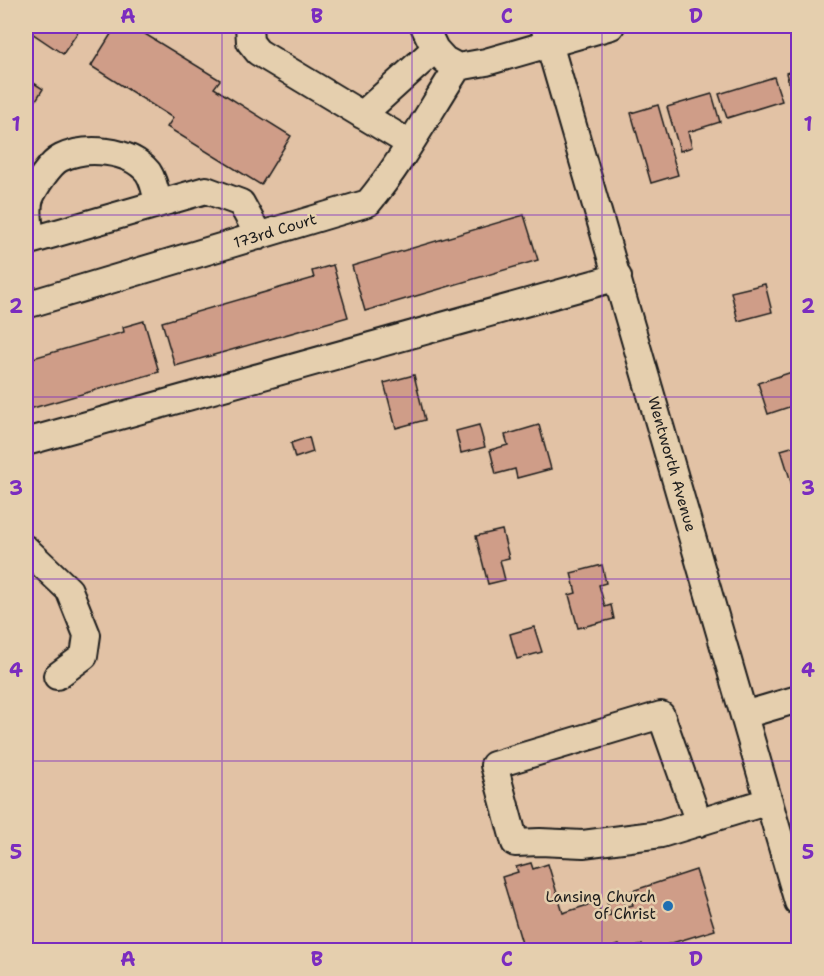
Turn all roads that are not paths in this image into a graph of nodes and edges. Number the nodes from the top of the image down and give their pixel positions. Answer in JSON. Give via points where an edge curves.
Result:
{"nodes":[{"id":1,"x":249,"y":26,"type":"edge"},
{"id":2,"x":424,"y":26,"type":"edge"},
{"id":3,"x":610,"y":26,"type":"edge"},
{"id":4,"x":547,"y":34,"type":"edge"},
{"id":5,"x":435,"y":49,"type":"junction"},
{"id":6,"x":458,"y":67,"type":"junction"},
{"id":7,"x":362,"y":115,"type":"junction"},
{"id":8,"x":409,"y":143,"type":"junction"},
{"id":9,"x":159,"y":203,"type":"junction"},
{"id":10,"x":259,"y":236,"type":"junction"},
{"id":11,"x":28,"y":241,"type":"edge"},
{"id":12,"x":618,"y":277,"type":"junction"},
{"id":13,"x":26,"y":305,"type":"edge"},
{"id":14,"x":26,"y":442,"type":"edge"},
{"id":15,"x":26,"y":549,"type":"edge"},
{"id":16,"x":57,"y":676,"type":"dead end"},
{"id":17,"x":798,"y":699,"type":"edge"},
{"id":18,"x":744,"y":715,"type":"junction"},
{"id":19,"x":769,"y":801,"type":"junction"},
{"id":20,"x":699,"y":823,"type":"junction"},
{"id":21,"x":798,"y":902,"type":"edge"}],
"edges":[{"from":1,"to":7,"type":"street","via":[[250,42],[258,52]]},
{"from":2,"to":5,"type":"street"},
{"from":3,"to":4,"type":"street"},
{"from":4,"to":6,"type":"street","via":[[486,62]]},
{"from":4,"to":12,"type":"street","name":"Wentworth Avenue"},
{"from":5,"to":6,"type":"street"},
{"from":5,"to":7,"type":"street"},
{"from":6,"to":8,"type":"street","name":"173rd Court"},
{"from":7,"to":8,"type":"street"},
{"from":8,"to":10,"type":"street","name":"173rd Court","via":[[393,172],[368,203]]},
{"from":9,"to":10,"type":"street","via":[[206,190],[241,203]]},
{"from":9,"to":11,"type":"street"},
{"from":9,"to":11,"type":"street","via":[[147,171],[133,161],[109,151],[59,158],[41,178],[30,200]]},
{"from":10,"to":13,"type":"street","name":"173rd Court"},
{"from":12,"to":14,"type":"street"},
{"from":12,"to":18,"type":"street","name":"Wentworth Avenue"},
{"from":15,"to":16,"type":"street","via":[[69,590],[87,635],[84,656]]},
{"from":17,"to":18,"type":"street"},
{"from":18,"to":19,"type":"street","name":"Wentworth Avenue"},
{"from":19,"to":20,"type":"street"},
{"from":19,"to":21,"type":"street","name":"Wentworth Avenue"},
{"from":20,"to":20,"type":"street","via":[[661,834],[583,844],[515,843],[494,765],[661,715]]}]}
